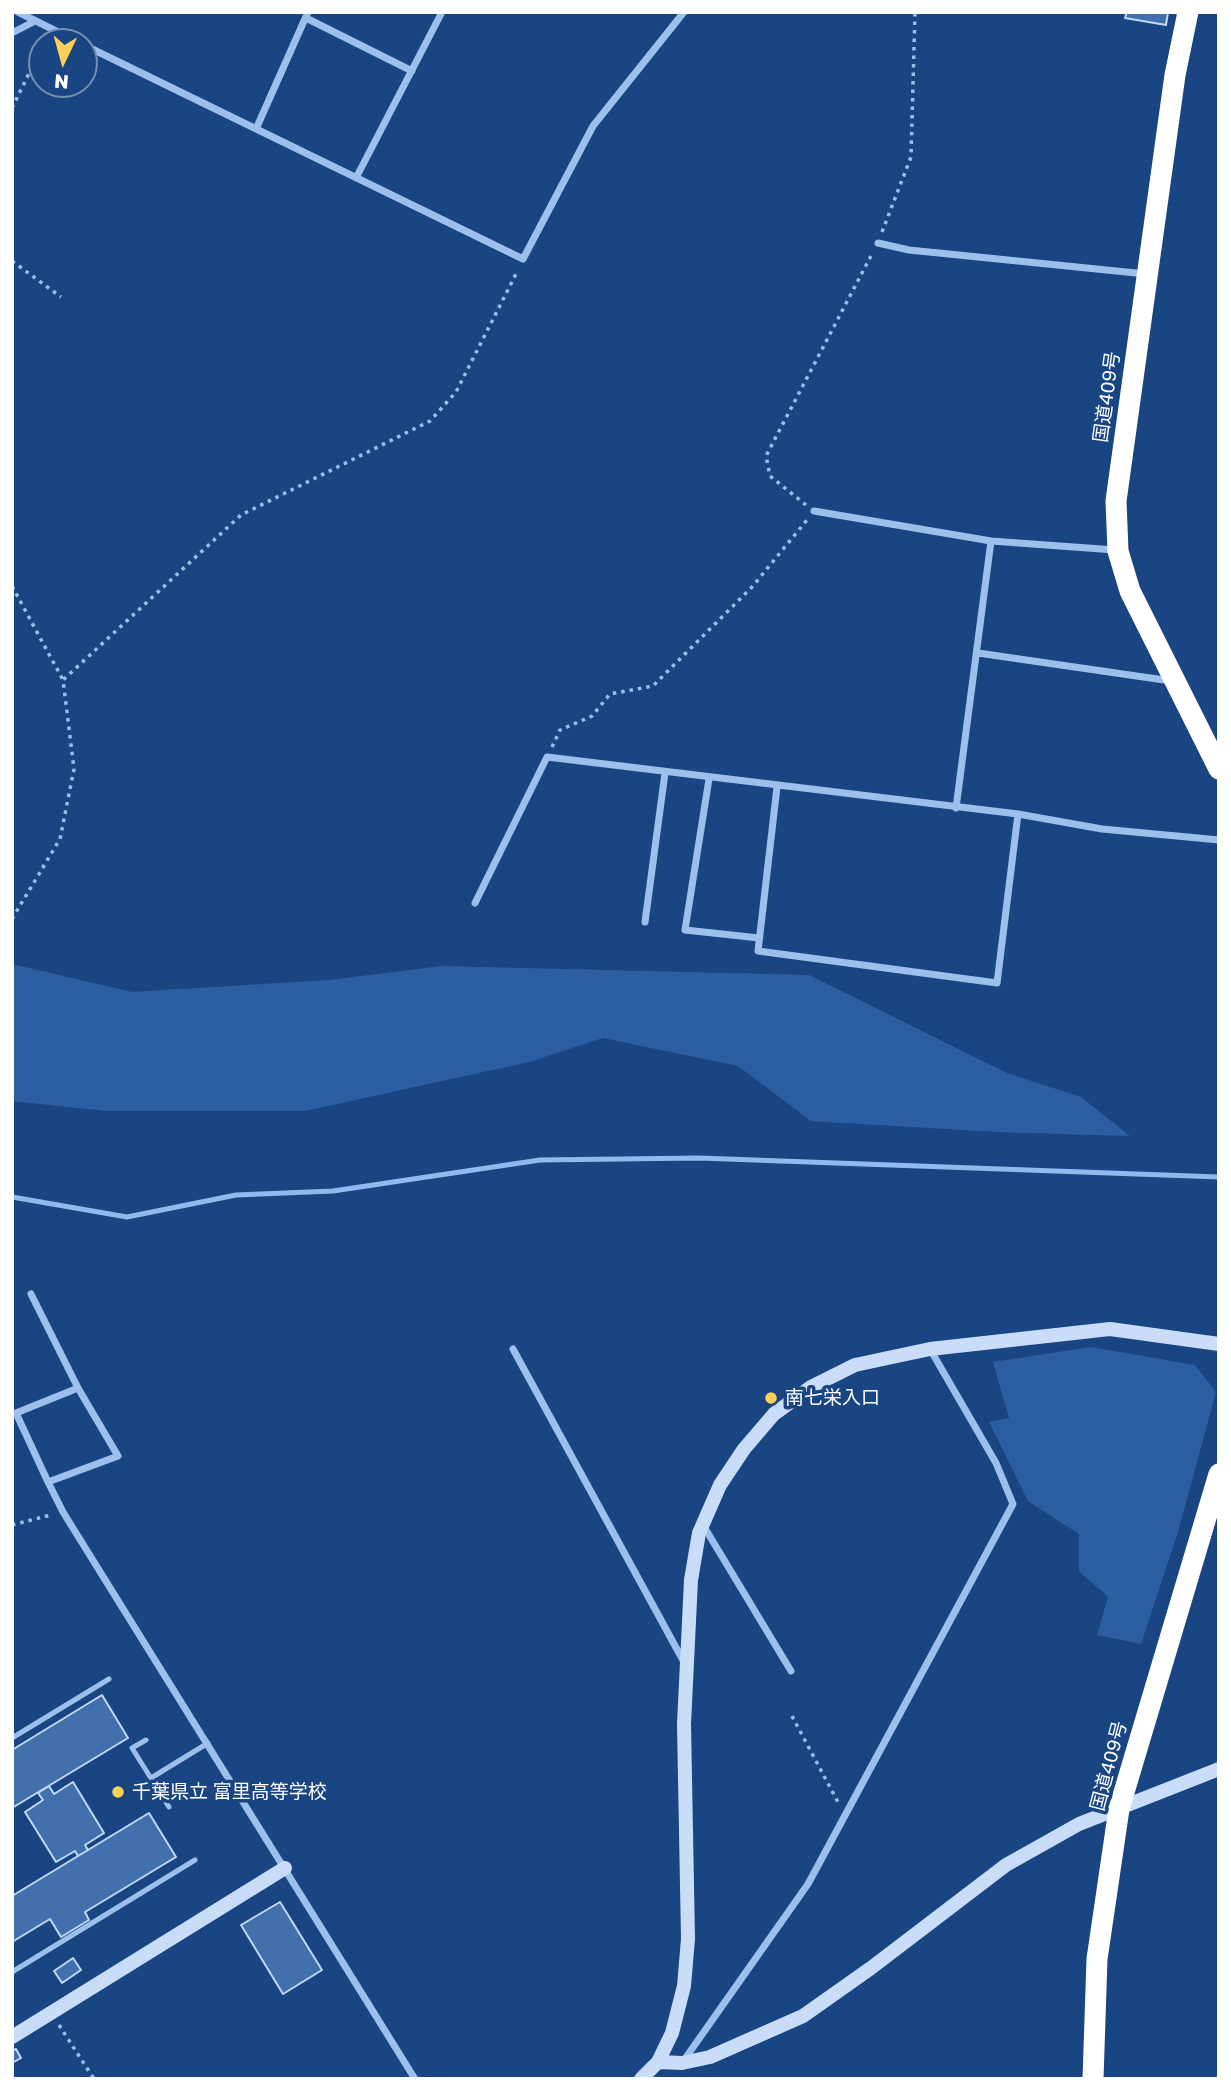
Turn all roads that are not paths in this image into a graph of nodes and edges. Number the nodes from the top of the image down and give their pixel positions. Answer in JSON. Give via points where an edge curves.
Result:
{"nodes":[{"id":1,"x":18,"y":12,"type":"edge"},
{"id":2,"x":442,"y":12,"type":"edge"},
{"id":3,"x":684,"y":12,"type":"edge"},
{"id":4,"x":1188,"y":12,"type":"edge"},
{"id":5,"x":307,"y":15,"type":"edge"},
{"id":6,"x":35,"y":21,"type":"junction"},
{"id":7,"x":49,"y":28,"type":"edge"},
{"id":8,"x":12,"y":33,"type":"edge"},
{"id":9,"x":98,"y":52,"type":"edge"},
{"id":10,"x":412,"y":71,"type":"junction"},
{"id":11,"x":256,"y":129,"type":"junction"},
{"id":12,"x":356,"y":178,"type":"junction"},
{"id":13,"x":878,"y":243,"type":"road end"},
{"id":14,"x":1147,"y":274,"type":"junction"},
{"id":15,"x":814,"y":511,"type":"road end"},
{"id":16,"x":991,"y":541,"type":"junction"},
{"id":17,"x":1118,"y":551,"type":"junction"},
{"id":18,"x":978,"y":653,"type":"junction"},
{"id":19,"x":1175,"y":681,"type":"junction"},
{"id":20,"x":1219,"y":769,"type":"edge"},
{"id":21,"x":665,"y":773,"type":"junction"},
{"id":22,"x":709,"y":779,"type":"junction"},
{"id":23,"x":777,"y":787,"type":"junction"},
{"id":24,"x":956,"y":808,"type":"junction"},
{"id":25,"x":1018,"y":814,"type":"junction"},
{"id":26,"x":1219,"y":839,"type":"edge"},
{"id":27,"x":475,"y":903,"type":"dead end"},
{"id":28,"x":645,"y":922,"type":"dead end"},
{"id":29,"x":759,"y":938,"type":"junction"},
{"id":30,"x":31,"y":1294,"type":"dead end"},
{"id":31,"x":1219,"y":1344,"type":"edge"},
{"id":32,"x":513,"y":1349,"type":"dead end"},
{"id":33,"x":930,"y":1349,"type":"junction"},
{"id":34,"x":78,"y":1388,"type":"junction"},
{"id":35,"x":1219,"y":1474,"type":"edge"},
{"id":36,"x":48,"y":1482,"type":"junction"},
{"id":37,"x":703,"y":1525,"type":"junction"},
{"id":38,"x":687,"y":1668,"type":"junction"},
{"id":39,"x":791,"y":1671,"type":"dead end"},
{"id":40,"x":108,"y":1679,"type":"dead end"},
{"id":41,"x":12,"y":1738,"type":"edge"},
{"id":42,"x":146,"y":1740,"type":"dead end"},
{"id":43,"x":208,"y":1743,"type":"junction"},
{"id":44,"x":1219,"y":1769,"type":"edge"},
{"id":45,"x":151,"y":1778,"type":"junction"},
{"id":46,"x":169,"y":1807,"type":"dead end"},
{"id":47,"x":1119,"y":1810,"type":"junction"},
{"id":48,"x":195,"y":1860,"type":"dead end"},
{"id":49,"x":285,"y":1868,"type":"junction"},
{"id":50,"x":12,"y":1972,"type":"edge"},
{"id":51,"x":12,"y":2037,"type":"edge"},
{"id":52,"x":658,"y":2062,"type":"junction"},
{"id":53,"x":682,"y":2063,"type":"junction"},
{"id":54,"x":415,"y":2079,"type":"edge"},
{"id":55,"x":642,"y":2079,"type":"edge"},
{"id":56,"x":1093,"y":2079,"type":"edge"}],
"edges":[{"from":1,"to":6,"type":"street"},
{"from":2,"to":10,"type":"street"},
{"from":3,"to":12,"type":"street","via":[[593,126],[523,259]]},
{"from":4,"to":14,"type":"highway","name":"国道409号"},
{"from":5,"to":10,"type":"street"},
{"from":5,"to":11,"type":"street"},
{"from":6,"to":7,"type":"street"},
{"from":6,"to":8,"type":"street"},
{"from":9,"to":11,"type":"street"},
{"from":10,"to":12,"type":"street"},
{"from":11,"to":12,"type":"street"},
{"from":13,"to":14,"type":"street"},
{"from":14,"to":17,"type":"highway","name":"国道409号","via":[[1116,501]]},
{"from":15,"to":16,"type":"street"},
{"from":16,"to":17,"type":"street"},
{"from":16,"to":18,"type":"street"},
{"from":17,"to":19,"type":"highway","name":"国道409号","via":[[1130,591]]},
{"from":18,"to":19,"type":"street"},
{"from":18,"to":24,"type":"street"},
{"from":19,"to":20,"type":"highway","name":"国道409号"},
{"from":21,"to":22,"type":"street"},
{"from":21,"to":27,"type":"street","via":[[547,757]]},
{"from":21,"to":28,"type":"street"},
{"from":22,"to":23,"type":"street"},
{"from":22,"to":29,"type":"street","via":[[685,930]]},
{"from":23,"to":24,"type":"street"},
{"from":23,"to":29,"type":"street"},
{"from":24,"to":25,"type":"street"},
{"from":25,"to":26,"type":"street","via":[[1102,829]]},
{"from":25,"to":29,"type":"street","via":[[997,983],[758,951]]},
{"from":30,"to":34,"type":"street"},
{"from":31,"to":33,"type":"street","via":[[1110,1329]]},
{"from":32,"to":38,"type":"street"},
{"from":33,"to":37,"type":"street","via":[[855,1365],[811,1387],[775,1414],[720,1485]]},
{"from":33,"to":53,"type":"street","via":[[996,1464],[1013,1504],[808,1884]]},
{"from":34,"to":36,"type":"street","via":[[16,1413]]},
{"from":34,"to":36,"type":"street","via":[[118,1456]]},
{"from":35,"to":47,"type":"highway","name":"国道409号"},
{"from":36,"to":43,"type":"street","via":[[62,1512]]},
{"from":37,"to":38,"type":"street","via":[[691,1580]]},
{"from":37,"to":39,"type":"street"},
{"from":38,"to":52,"type":"street","via":[[688,1939],[684,1986],[672,2033]]},
{"from":40,"to":41,"type":"lane"},
{"from":42,"to":45,"type":"lane","via":[[132,1748]]},
{"from":43,"to":45,"type":"lane"},
{"from":43,"to":49,"type":"street"},
{"from":44,"to":47,"type":"street"},
{"from":45,"to":46,"type":"lane"},
{"from":47,"to":53,"type":"street","via":[[1079,1824],[1006,1864],[803,2015],[721,2052]]},
{"from":47,"to":56,"type":"highway","name":"国道409号","via":[[1097,1959]]},
{"from":48,"to":50,"type":"lane"},
{"from":49,"to":51,"type":"street"},
{"from":49,"to":54,"type":"street"},
{"from":52,"to":53,"type":"street"},
{"from":52,"to":55,"type":"street"}]}
